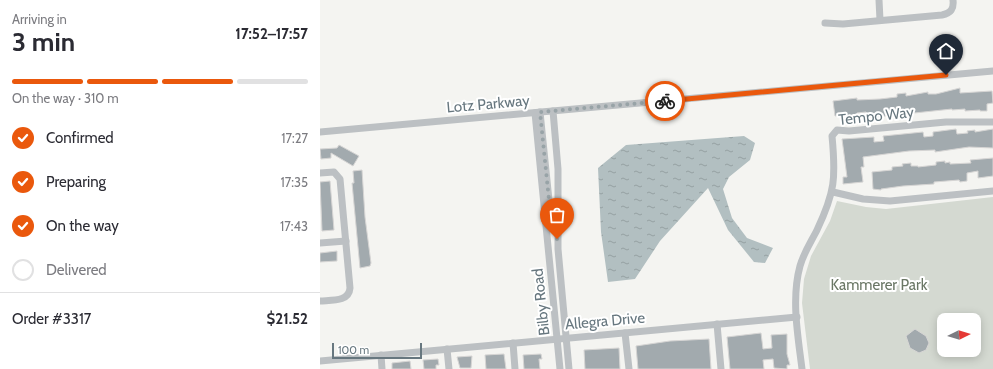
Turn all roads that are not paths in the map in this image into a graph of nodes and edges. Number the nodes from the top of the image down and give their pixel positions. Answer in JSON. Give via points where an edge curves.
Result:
{"nodes":[{"id":1,"x":879,"y":0,"type":"edge"},
{"id":2,"x":953,"y":0,"type":"edge"},
{"id":3,"x":880,"y":20,"type":"junction"},
{"id":4,"x":825,"y":23,"type":"dead end"},
{"id":5,"x":993,"y":71,"type":"edge"},
{"id":6,"x":553,"y":111,"type":"junction"},
{"id":7,"x":538,"y":112,"type":"junction"},
{"id":8,"x":993,"y":122,"type":"edge"},
{"id":9,"x":320,"y":132,"type":"edge"},
{"id":10,"x":320,"y":173,"type":"edge"},
{"id":11,"x":993,"y":191,"type":"edge"},
{"id":12,"x":833,"y":192,"type":"junction"},
{"id":13,"x":346,"y":240,"type":"junction"},
{"id":14,"x":320,"y":243,"type":"edge"},
{"id":15,"x":558,"y":249,"type":"junction"},
{"id":16,"x":320,"y":301,"type":"edge"},
{"id":17,"x":797,"y":317,"type":"junction"},
{"id":18,"x":717,"y":324,"type":"junction"},
{"id":19,"x":625,"y":332,"type":"junction"},
{"id":20,"x":567,"y":338,"type":"junction"},
{"id":21,"x":557,"y":339,"type":"junction"},
{"id":22,"x":513,"y":343,"type":"junction"},
{"id":23,"x":447,"y":349,"type":"junction"},
{"id":24,"x":381,"y":355,"type":"junction"},
{"id":25,"x":320,"y":361,"type":"edge"},
{"id":26,"x":382,"y":369,"type":"edge"},
{"id":27,"x":449,"y":369,"type":"edge"},
{"id":28,"x":515,"y":369,"type":"edge"},
{"id":29,"x":560,"y":369,"type":"edge"},
{"id":30,"x":570,"y":369,"type":"edge"},
{"id":31,"x":629,"y":369,"type":"edge"},
{"id":32,"x":721,"y":369,"type":"edge"},
{"id":33,"x":802,"y":369,"type":"edge"}],
"edges":[{"from":1,"to":3,"type":"street"},
{"from":2,"to":3,"type":"street","via":[[952,10],[948,14]]},
{"from":3,"to":4,"type":"street"},
{"from":5,"to":6,"type":"street","name":"Lotz Parkway"},
{"from":6,"to":7,"type":"street","name":"Lotz Parkway"},
{"from":6,"to":15,"type":"street","name":"Bilby Road","via":[[558,169]]},
{"from":7,"to":9,"type":"street","name":"Lotz Parkway"},
{"from":7,"to":15,"type":"street","name":"Bilby Road","via":[[550,210]]},
{"from":7,"to":21,"type":"street","name":"Bilby Road"},
{"from":8,"to":12,"type":"street","name":"Tempo Way","via":[[946,122],[837,130],[832,136],[835,165]]},
{"from":10,"to":13,"type":"street","via":[[334,172],[340,179]]},
{"from":11,"to":12,"type":"street","via":[[890,201],[863,199]]},
{"from":12,"to":17,"type":"street","name":"Tempo Way","via":[[800,265],[796,283]]},
{"from":13,"to":14,"type":"street"},
{"from":13,"to":16,"type":"street","via":[[349,293],[342,299]]},
{"from":15,"to":20,"type":"street","name":"Bilby Road"},
{"from":17,"to":18,"type":"street","name":"Allegra Drive"},
{"from":17,"to":33,"type":"street","name":"Tempo Way"},
{"from":18,"to":19,"type":"street","name":"Allegra Drive"},
{"from":18,"to":32,"type":"street"},
{"from":19,"to":20,"type":"street","name":"Allegra Drive"},
{"from":19,"to":31,"type":"street"},
{"from":20,"to":21,"type":"street","name":"Allegra Drive"},
{"from":20,"to":30,"type":"street","name":"Bilby Road"},
{"from":21,"to":22,"type":"street","name":"Allegra Drive"},
{"from":21,"to":29,"type":"street","name":"Bilby Road"},
{"from":22,"to":23,"type":"street","name":"Allegra Drive"},
{"from":22,"to":28,"type":"street"},
{"from":23,"to":24,"type":"street","name":"Allegra Drive"},
{"from":23,"to":27,"type":"street"},
{"from":24,"to":25,"type":"street","name":"Allegra Drive"},
{"from":24,"to":26,"type":"street"}]}
